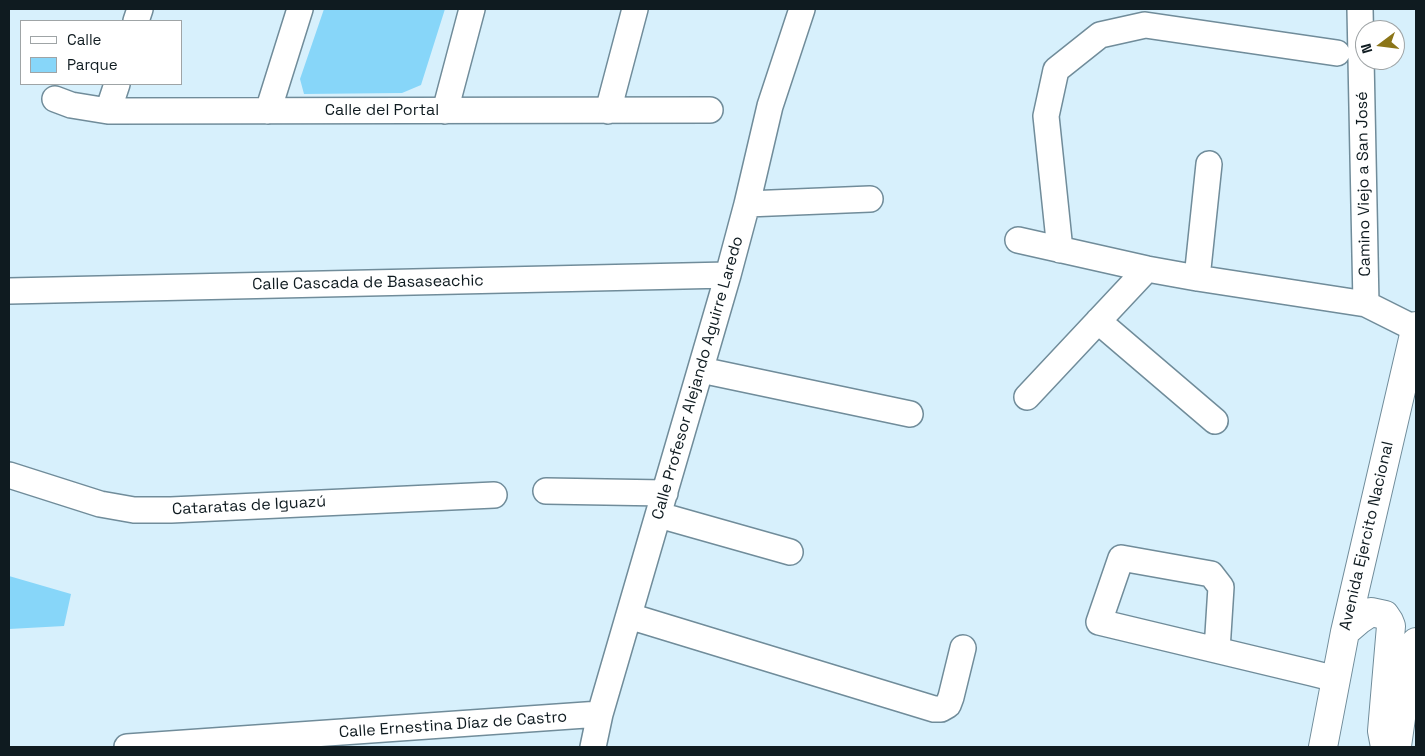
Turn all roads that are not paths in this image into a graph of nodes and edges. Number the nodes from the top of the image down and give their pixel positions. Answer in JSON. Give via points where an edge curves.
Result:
{"nodes":[{"id":1,"x":300,"y":9,"type":"edge"},
{"id":2,"x":472,"y":9,"type":"edge"},
{"id":3,"x":635,"y":9,"type":"edge"},
{"id":4,"x":802,"y":9,"type":"edge"},
{"id":5,"x":1360,"y":9,"type":"edge"},
{"id":6,"x":1337,"y":53,"type":"dead end"},
{"id":7,"x":117,"y":85,"type":"edge"},
{"id":8,"x":55,"y":99,"type":"dead end"},
{"id":9,"x":710,"y":110,"type":"dead end"},
{"id":10,"x":108,"y":111,"type":"junction"},
{"id":11,"x":268,"y":111,"type":"junction"},
{"id":12,"x":445,"y":111,"type":"junction"},
{"id":13,"x":608,"y":111,"type":"junction"},
{"id":14,"x":1208,"y":164,"type":"dead end"},
{"id":15,"x":870,"y":199,"type":"dead end"},
{"id":16,"x":747,"y":204,"type":"junction"},
{"id":17,"x":1018,"y":240,"type":"dead end"},
{"id":18,"x":1060,"y":250,"type":"junction"},
{"id":19,"x":1147,"y":269,"type":"junction"},
{"id":20,"x":728,"y":275,"type":"junction"},
{"id":21,"x":1197,"y":278,"type":"junction"},
{"id":22,"x":9,"y":291,"type":"edge"},
{"id":23,"x":1366,"y":304,"type":"junction"},
{"id":24,"x":1098,"y":321,"type":"junction"},
{"id":25,"x":1416,"y":327,"type":"edge"},
{"id":26,"x":701,"y":370,"type":"junction"},
{"id":27,"x":1027,"y":397,"type":"dead end"},
{"id":28,"x":910,"y":414,"type":"dead end"},
{"id":29,"x":1215,"y":421,"type":"dead end"},
{"id":30,"x":9,"y":475,"type":"edge"},
{"id":31,"x":546,"y":491,"type":"dead end"},
{"id":32,"x":494,"y":495,"type":"dead end"},
{"id":33,"x":662,"y":504,"type":"junction"},
{"id":34,"x":790,"y":552,"type":"dead end"},
{"id":35,"x":629,"y":616,"type":"junction"},
{"id":36,"x":1345,"y":632,"type":"junction"},
{"id":37,"x":1416,"y":642,"type":"edge"},
{"id":38,"x":963,"y":648,"type":"dead end"},
{"id":39,"x":1217,"y":650,"type":"junction"},
{"id":40,"x":1336,"y":679,"type":"junction"},
{"id":41,"x":600,"y":714,"type":"junction"},
{"id":42,"x":127,"y":747,"type":"edge"},
{"id":43,"x":593,"y":747,"type":"edge"},
{"id":44,"x":1323,"y":747,"type":"edge"},
{"id":45,"x":1385,"y":747,"type":"edge"},
{"id":46,"x":1397,"y":747,"type":"edge"}],
"edges":[{"from":1,"to":11,"type":"street"},
{"from":2,"to":12,"type":"street"},
{"from":3,"to":13,"type":"street"},
{"from":4,"to":16,"type":"street","name":"Calle Profesor Alejando Aguirre Laredo","via":[[770,106]]},
{"from":5,"to":23,"type":"street","name":"Camino Viejo a San José"},
{"from":6,"to":18,"type":"street","via":[[1144,26],[1100,35],[1056,70],[1046,116]]},
{"from":7,"to":10,"type":"street"},
{"from":8,"to":10,"type":"street","name":"Calle del Portal"},
{"from":9,"to":13,"type":"street","name":"Calle del Portal"},
{"from":10,"to":11,"type":"street","name":"Calle del Portal"},
{"from":11,"to":12,"type":"street","name":"Calle del Portal"},
{"from":12,"to":13,"type":"street","name":"Calle del Portal"},
{"from":14,"to":21,"type":"street"},
{"from":15,"to":16,"type":"street"},
{"from":16,"to":20,"type":"street","name":"Calle Profesor Alejando Aguirre Laredo"},
{"from":17,"to":18,"type":"street"},
{"from":18,"to":19,"type":"street"},
{"from":19,"to":21,"type":"street"},
{"from":19,"to":24,"type":"street"},
{"from":20,"to":22,"type":"street","name":"Calle Cascada de Basaseachic"},
{"from":20,"to":26,"type":"street","name":"Calle Profesor Alejando Aguirre Laredo"},
{"from":21,"to":23,"type":"street"},
{"from":23,"to":25,"type":"street"},
{"from":24,"to":27,"type":"street"},
{"from":24,"to":29,"type":"street"},
{"from":25,"to":36,"type":"main road","name":"Avenida Ejercito Nacional"},
{"from":26,"to":28,"type":"street"},
{"from":26,"to":33,"type":"street","name":"Calle Profesor Alejando Aguirre Laredo"},
{"from":30,"to":32,"type":"street","name":"Cataratas de Iguazú","via":[[100,504],[134,510]]},
{"from":31,"to":33,"type":"street"},
{"from":33,"to":34,"type":"street"},
{"from":33,"to":35,"type":"street","name":"Calle Profesor Alejando Aguirre Laredo"},
{"from":35,"to":38,"type":"street","via":[[934,709],[948,705]]},
{"from":35,"to":41,"type":"street","name":"Calle Profesor Alejando Aguirre Laredo"},
{"from":36,"to":40,"type":"main road","name":"Avenida Ejercito Nacional"},
{"from":36,"to":45,"type":"main road","via":[[1371,612],[1385,615],[1391,626],[1382,731]]},
{"from":37,"to":46,"type":"main road"},
{"from":39,"to":39,"type":"street","via":[[1099,622],[1121,558],[1211,574],[1221,587]]},
{"from":39,"to":40,"type":"street"},
{"from":40,"to":44,"type":"main road","name":"Avenida Ejercito Nacional"},
{"from":41,"to":42,"type":"street","name":"Calle Ernestina Díaz de Castro"},
{"from":41,"to":43,"type":"street","name":"Calle Profesor Alejando Aguirre Laredo"}]}
